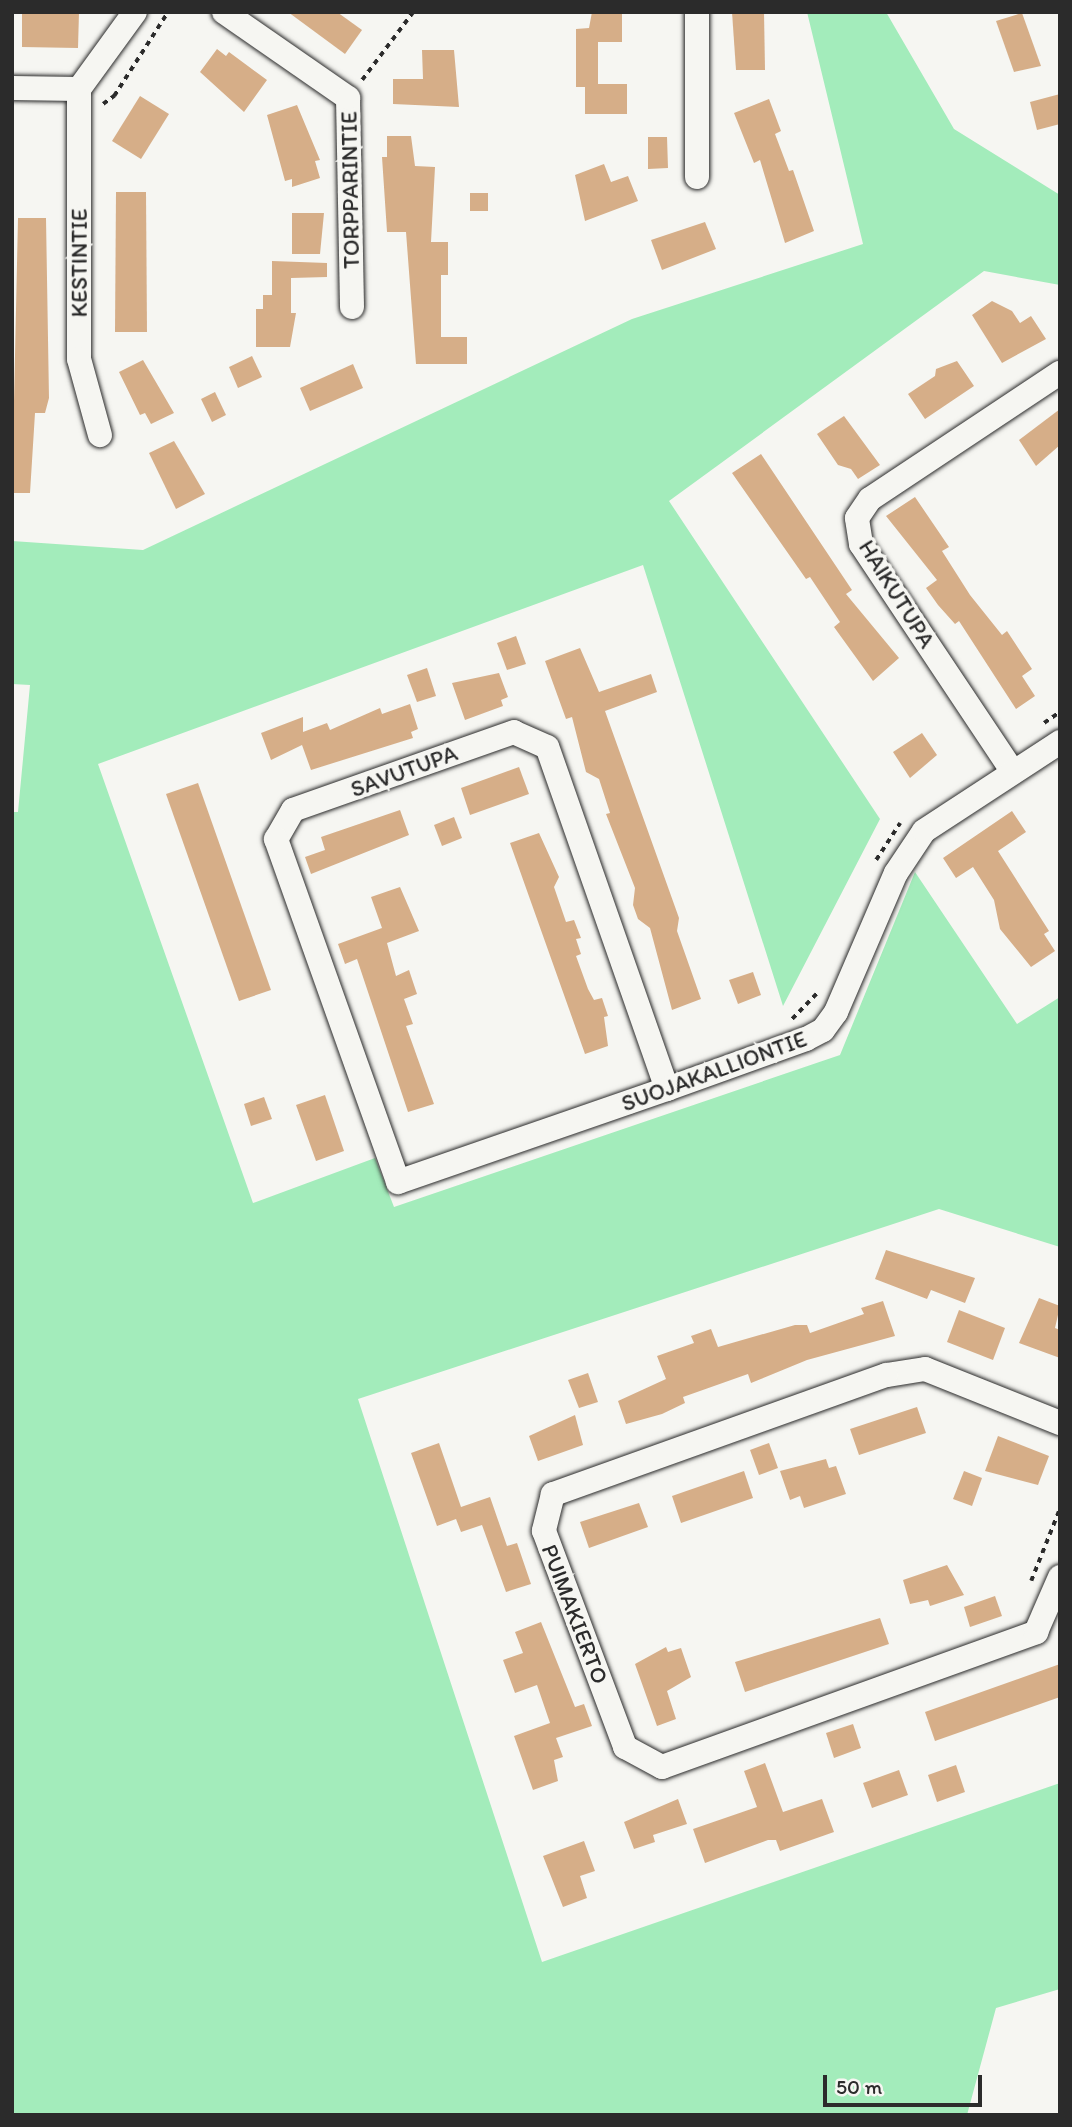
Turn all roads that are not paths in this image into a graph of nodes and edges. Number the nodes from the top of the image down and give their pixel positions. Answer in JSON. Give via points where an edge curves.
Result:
{"nodes":[{"id":1,"x":135,"y":12,"type":"edge"},
{"id":2,"x":224,"y":12,"type":"edge"},
{"id":3,"x":697,"y":12,"type":"edge"},
{"id":4,"x":12,"y":88,"type":"edge"},
{"id":5,"x":79,"y":89,"type":"junction"},
{"id":6,"x":697,"y":177,"type":"dead end"},
{"id":7,"x":352,"y":307,"type":"dead end"},
{"id":8,"x":1060,"y":373,"type":"edge"},
{"id":9,"x":100,"y":435,"type":"dead end"},
{"id":10,"x":1060,"y":742,"type":"edge"},
{"id":11,"x":1013,"y":772,"type":"junction"},
{"id":12,"x":667,"y":1089,"type":"junction"},
{"id":13,"x":398,"y":1182,"type":"joint"},
{"id":14,"x":1060,"y":1423,"type":"edge"},
{"id":15,"x":1059,"y":1583,"type":"edge"}],
"edges":[{"from":1,"to":5,"type":"street"},
{"from":2,"to":7,"type":"street","name":"TORPPARINTIE","via":[[348,98]]},
{"from":3,"to":6,"type":"street"},
{"from":4,"to":5,"type":"street"},
{"from":5,"to":9,"type":"street","name":"KESTINTIE","via":[[79,359]]},
{"from":8,"to":11,"type":"street","name":"HAIKUTUPA","via":[[870,499],[857,519],[861,544]]},
{"from":10,"to":11,"type":"street","name":"SUOJAKALLIONTIE"},
{"from":11,"to":12,"type":"street","name":"SUOJAKALLIONTIE","via":[[917,840],[896,873],[836,1012],[823,1030]]},
{"from":12,"to":13,"type":"street","name":"SUOJAKALLIONTIE"},
{"from":12,"to":13,"type":"street","name":"SAVUTUPA","via":[[547,747],[514,732],[501,736],[293,810],[276,839]]},
{"from":14,"to":15,"type":"street","name":"PUIMAKIERTO","via":[[925,1368],[886,1375],[553,1494],[544,1531],[625,1747],[662,1767],[1036,1632]]}]}
